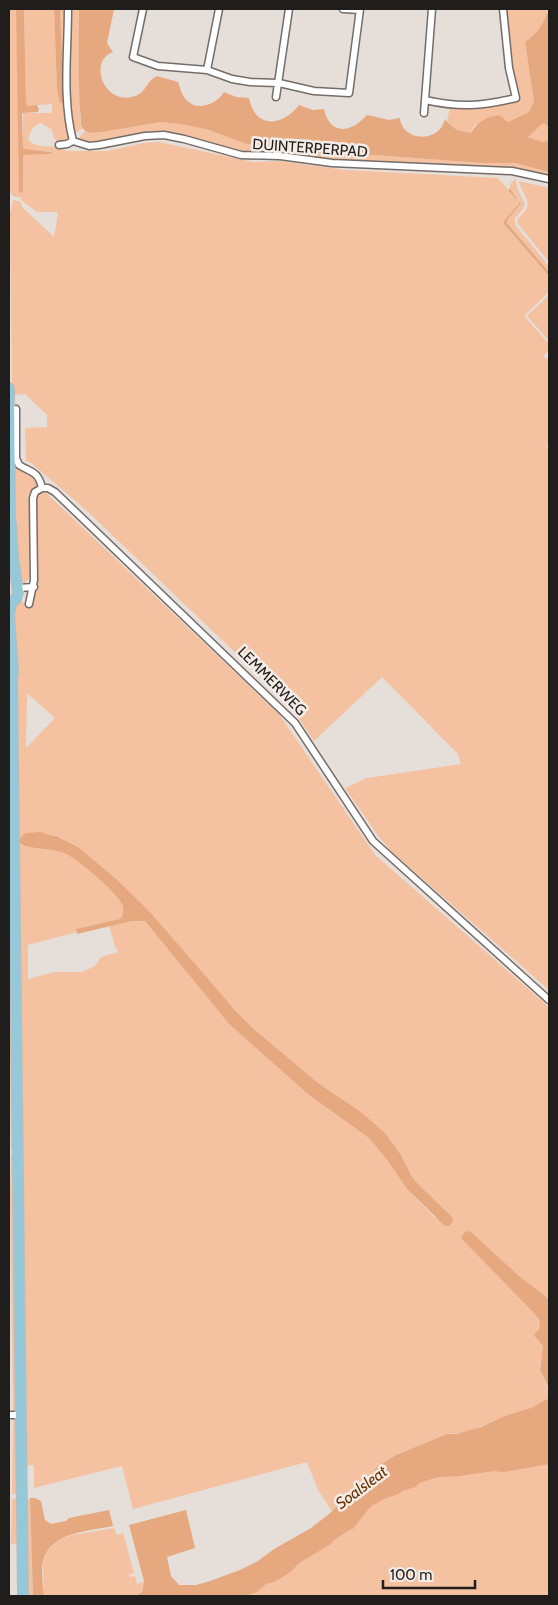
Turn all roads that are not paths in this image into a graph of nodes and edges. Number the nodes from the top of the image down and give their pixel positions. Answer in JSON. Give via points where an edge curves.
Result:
{"nodes":[{"id":1,"x":68,"y":9,"type":"edge"},
{"id":2,"x":143,"y":9,"type":"edge"},
{"id":3,"x":219,"y":9,"type":"edge"},
{"id":4,"x":290,"y":9,"type":"edge"},
{"id":5,"x":343,"y":9,"type":"edge"},
{"id":6,"x":432,"y":9,"type":"edge"},
{"id":7,"x":503,"y":9,"type":"edge"},
{"id":8,"x":360,"y":10,"type":"edge"},
{"id":9,"x":207,"y":70,"type":"junction"},
{"id":10,"x":279,"y":83,"type":"junction"},
{"id":11,"x":276,"y":97,"type":"dead end"},
{"id":12,"x":425,"y":100,"type":"junction"},
{"id":13,"x":424,"y":113,"type":"dead end"},
{"id":14,"x":73,"y":141,"type":"junction"},
{"id":15,"x":59,"y":145,"type":"dead end"},
{"id":16,"x":549,"y":179,"type":"edge"},
{"id":17,"x":9,"y":388,"type":"edge"},
{"id":18,"x":16,"y":409,"type":"dead end"},
{"id":19,"x":42,"y":488,"type":"junction"},
{"id":20,"x":9,"y":522,"type":"edge"},
{"id":21,"x":12,"y":565,"type":"edge"},
{"id":22,"x":34,"y":587,"type":"junction"},
{"id":23,"x":18,"y":588,"type":"junction"},
{"id":24,"x":10,"y":604,"type":"edge"},
{"id":25,"x":29,"y":604,"type":"dead end"},
{"id":26,"x":10,"y":671,"type":"edge"},
{"id":27,"x":549,"y":1000,"type":"edge"},
{"id":28,"x":9,"y":1415,"type":"edge"},
{"id":29,"x":21,"y":1415,"type":"junction"},
{"id":30,"x":23,"y":1596,"type":"edge"}],
"edges":[{"from":1,"to":14,"type":"street","via":[[67,88]]},
{"from":2,"to":9,"type":"street","via":[[133,57],[158,66]]},
{"from":3,"to":9,"type":"street"},
{"from":4,"to":10,"type":"street"},
{"from":5,"to":8,"type":"street"},
{"from":6,"to":12,"type":"street"},
{"from":7,"to":12,"type":"street","via":[[509,68],[516,98],[469,106]]},
{"from":8,"to":10,"type":"street","via":[[349,93],[314,91]]},
{"from":9,"to":10,"type":"street","via":[[232,79]]},
{"from":10,"to":11,"type":"street"},
{"from":12,"to":13,"type":"street"},
{"from":14,"to":15,"type":"street","name":"DUINTERPERPAD"},
{"from":14,"to":16,"type":"street","name":"DUINTERPERPAD","via":[[89,146],[164,135],[241,155],[512,171]]},
{"from":17,"to":20,"type":"main road"},
{"from":18,"to":19,"type":"street","name":"LEMMERWEG","via":[[17,462],[38,476]]},
{"from":19,"to":22,"type":"street","via":[[35,492],[33,498]]},
{"from":19,"to":27,"type":"street","name":"LEMMERWEG","via":[[55,492],[295,722],[373,841]]},
{"from":20,"to":21,"type":"main road","via":[[12,524]]},
{"from":21,"to":23,"type":"main road"},
{"from":22,"to":23,"type":"street"},
{"from":22,"to":25,"type":"street"},
{"from":23,"to":24,"type":"main road","via":[[18,596]]},
{"from":24,"to":26,"type":"main road","via":[[13,672]]},
{"from":26,"to":29,"type":"main road"},
{"from":28,"to":29,"type":"street"},
{"from":29,"to":30,"type":"main road"}]}
